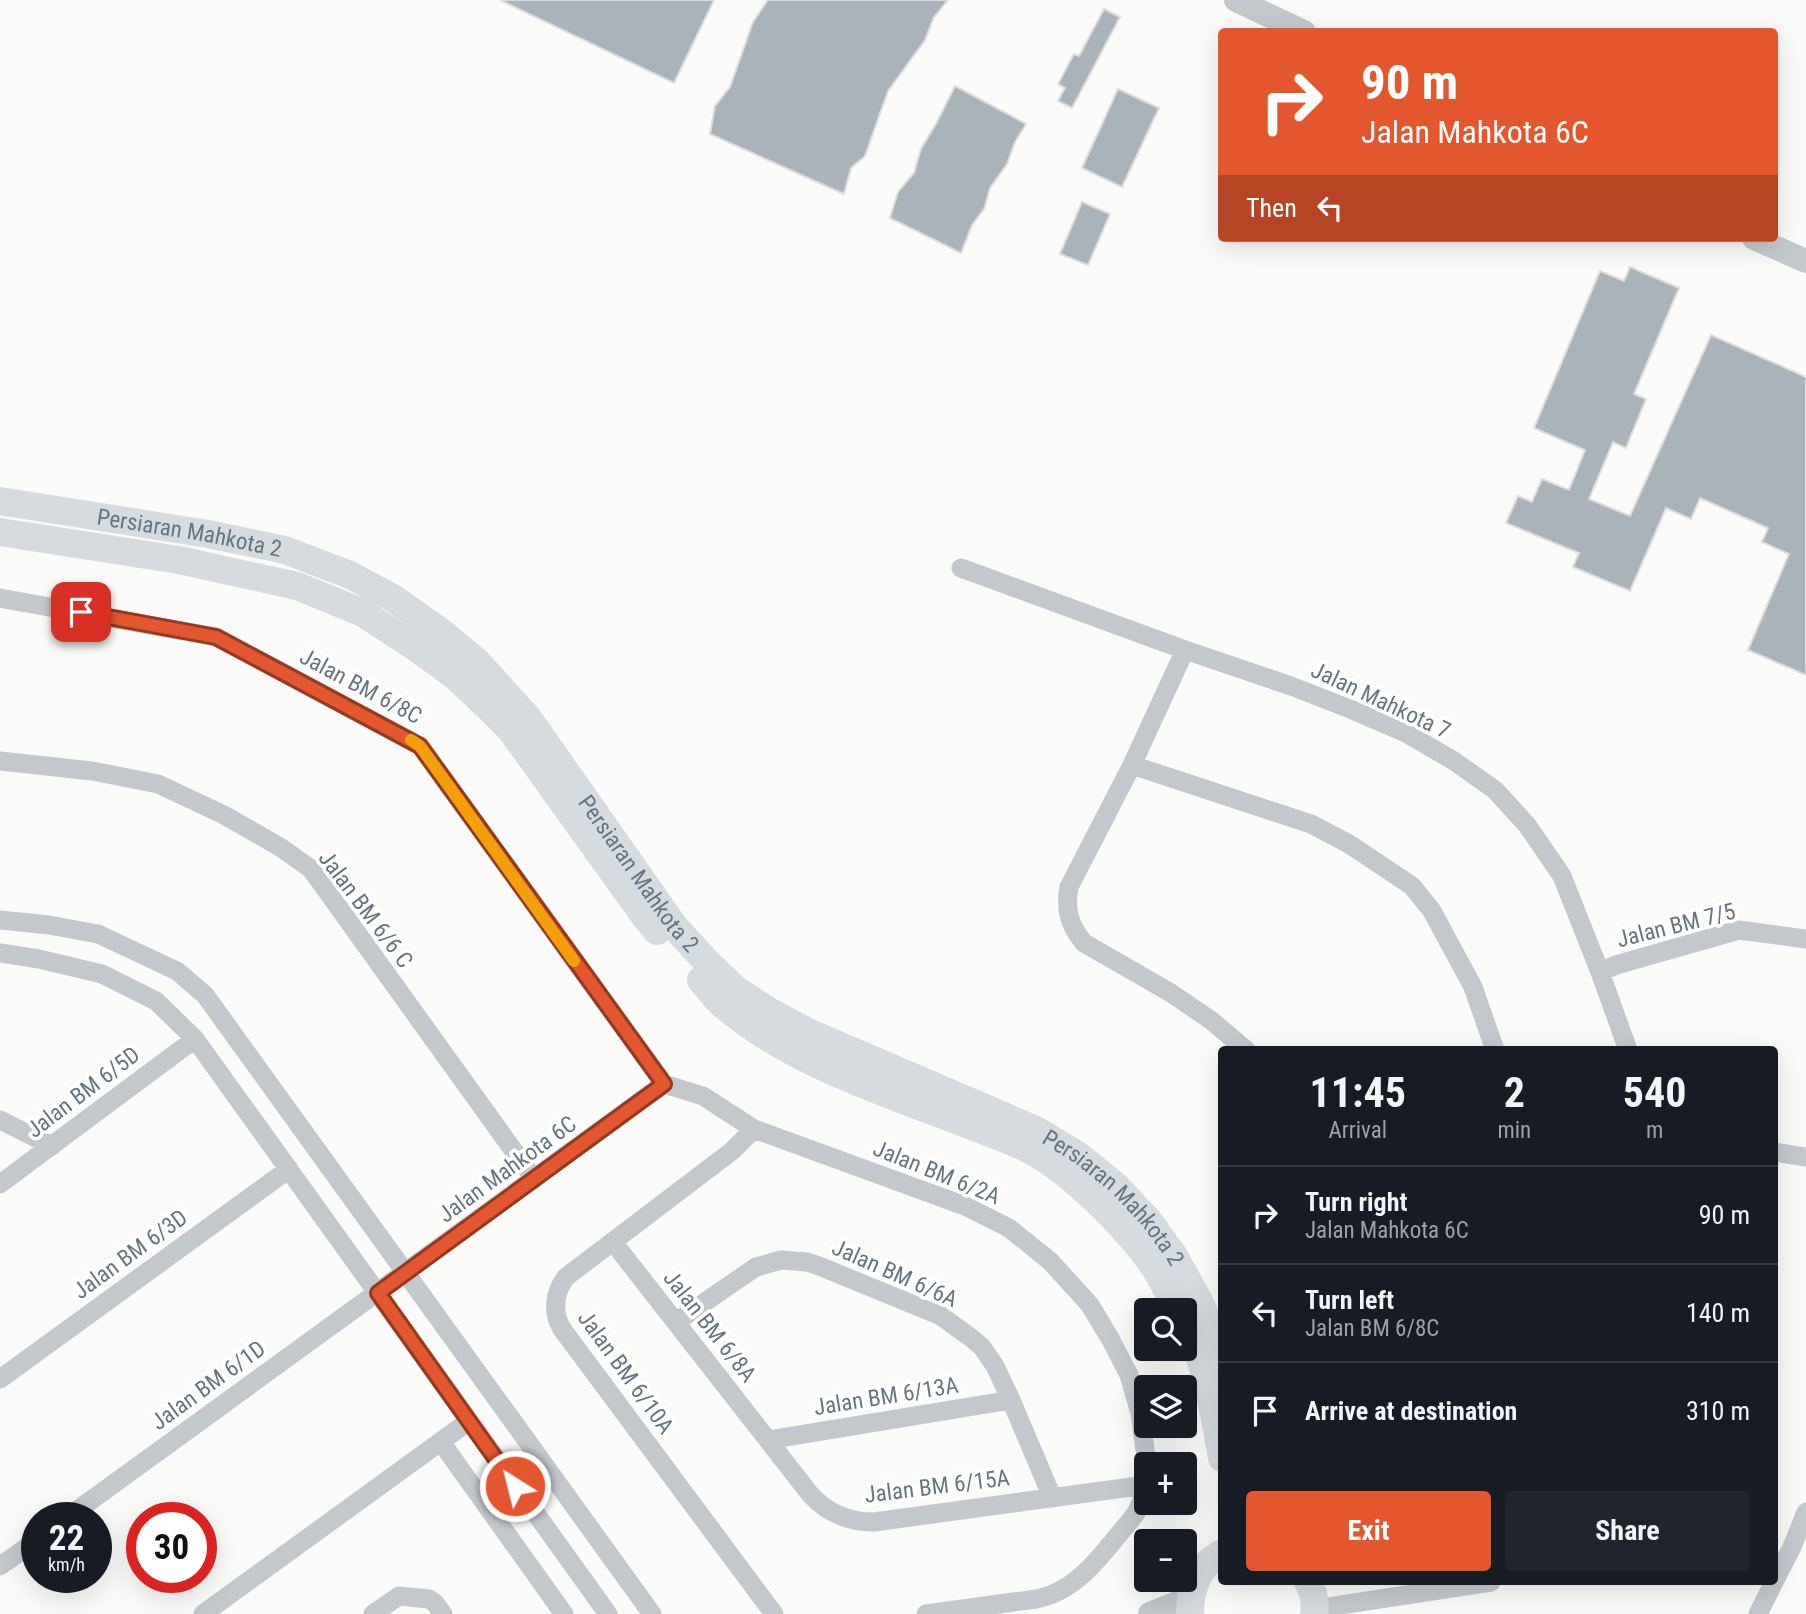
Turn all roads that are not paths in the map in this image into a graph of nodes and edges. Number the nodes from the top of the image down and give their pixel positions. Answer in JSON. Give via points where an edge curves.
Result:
{"nodes":[{"id":1,"x":1236,"y":0,"type":"edge"},
{"id":2,"x":1296,"y":28,"type":"edge"},
{"id":3,"x":1763,"y":242,"type":"edge"},
{"id":4,"x":1806,"y":261,"type":"edge"},
{"id":5,"x":0,"y":501,"type":"edge"},
{"id":6,"x":0,"y":532,"type":"edge"},
{"id":7,"x":961,"y":568,"type":"dead end"},
{"id":8,"x":0,"y":598,"type":"edge"},
{"id":9,"x":1185,"y":650,"type":"junction"},
{"id":10,"x":519,"y":724,"type":"junction"},
{"id":11,"x":0,"y":761,"type":"edge"},
{"id":12,"x":1132,"y":765,"type":"junction"},
{"id":13,"x":0,"y":920,"type":"edge"},
{"id":14,"x":1806,"y":939,"type":"edge"},
{"id":15,"x":0,"y":953,"type":"edge"},
{"id":16,"x":1600,"y":972,"type":"junction"},
{"id":17,"x":195,"y":1039,"type":"junction"},
{"id":18,"x":1241,"y":1046,"type":"edge"},
{"id":19,"x":1494,"y":1046,"type":"edge"},
{"id":20,"x":1627,"y":1046,"type":"edge"},
{"id":21,"x":664,"y":1084,"type":"junction"},
{"id":22,"x":0,"y":1119,"type":"edge"},
{"id":23,"x":754,"y":1129,"type":"junction"},
{"id":24,"x":51,"y":1146,"type":"junction"},
{"id":25,"x":1778,"y":1153,"type":"edge"},
{"id":26,"x":1806,"y":1157,"type":"edge"},
{"id":27,"x":289,"y":1169,"type":"junction"},
{"id":28,"x":534,"y":1179,"type":"junction"},
{"id":29,"x":0,"y":1184,"type":"edge"},
{"id":30,"x":612,"y":1242,"type":"junction"},
{"id":31,"x":406,"y":1273,"type":"junction"},
{"id":32,"x":378,"y":1293,"type":"junction"},
{"id":33,"x":1171,"y":1298,"type":"edge"},
{"id":34,"x":676,"y":1322,"type":"junction"},
{"id":35,"x":1218,"y":1344,"type":"edge"},
{"id":36,"x":1197,"y":1353,"type":"edge"},
{"id":37,"x":0,"y":1379,"type":"edge"},
{"id":38,"x":1011,"y":1400,"type":"junction"},
{"id":39,"x":469,"y":1422,"type":"junction"},
{"id":40,"x":1218,"y":1436,"type":"edge"},
{"id":41,"x":768,"y":1440,"type":"junction"},
{"id":42,"x":441,"y":1442,"type":"junction"},
{"id":43,"x":1145,"y":1452,"type":"edge"},
{"id":44,"x":1134,"y":1487,"type":"edge"},
{"id":45,"x":1052,"y":1497,"type":"junction"},
{"id":46,"x":89,"y":1502,"type":"edge"},
{"id":47,"x":1806,"y":1512,"type":"edge"},
{"id":48,"x":1134,"y":1515,"type":"edge"},
{"id":49,"x":21,"y":1551,"type":"edge"},
{"id":50,"x":1218,"y":1551,"type":"edge"},
{"id":51,"x":0,"y":1566,"type":"edge"},
{"id":52,"x":1778,"y":1574,"type":"edge"},
{"id":53,"x":1464,"y":1585,"type":"edge"},
{"id":54,"x":1773,"y":1585,"type":"edge"},
{"id":55,"x":1313,"y":1602,"type":"edge"},
{"id":56,"x":1190,"y":1606,"type":"edge"},
{"id":57,"x":204,"y":1614,"type":"edge"},
{"id":58,"x":373,"y":1614,"type":"edge"},
{"id":59,"x":443,"y":1614,"type":"edge"},
{"id":60,"x":564,"y":1614,"type":"edge"},
{"id":61,"x":608,"y":1614,"type":"edge"},
{"id":62,"x":652,"y":1614,"type":"edge"},
{"id":63,"x":774,"y":1614,"type":"edge"},
{"id":64,"x":926,"y":1614,"type":"edge"},
{"id":65,"x":1150,"y":1614,"type":"edge"},
{"id":66,"x":1760,"y":1614,"type":"edge"}],
"edges":[{"from":1,"to":2,"type":"street"},
{"from":3,"to":4,"type":"street"},
{"from":5,"to":10,"type":"main road","name":"Persiaran Mahkota 2","via":[[220,536],[285,550],[350,575],[393,598],[477,662]]},
{"from":6,"to":10,"type":"main road","name":"Persiaran Mahkota 2","via":[[179,560],[296,586],[363,613],[455,676],[489,708]]},
{"from":7,"to":9,"type":"street","name":"Jalan Mahkota 7"},
{"from":8,"to":21,"type":"street","name":"Jalan BM 6/8C","via":[[216,637],[420,746]]},
{"from":9,"to":12,"type":"street"},
{"from":9,"to":16,"type":"street","name":"Jalan Mahkota 7","via":[[1395,728],[1495,790],[1527,825],[1562,876]]},
{"from":10,"to":33,"type":"main road","name":"Persiaran Mahkota 2","via":[[646,918],[721,1002],[795,1053],[1029,1149],[1098,1203],[1157,1272]]},
{"from":10,"to":35,"type":"main road","name":"Persiaran Mahkota 2","via":[[674,926],[735,989],[808,1032],[1036,1130],[1079,1156],[1148,1220],[1174,1256]]},
{"from":11,"to":28,"type":"street","name":"Jalan BM 6/6 C","via":[[158,783],[280,846],[311,869]]},
{"from":12,"to":18,"type":"street","via":[[1069,887],[1070,923],[1084,943],[1171,993]]},
{"from":12,"to":19,"type":"street","via":[[1311,824],[1412,886],[1456,955]]},
{"from":13,"to":31,"type":"street","via":[[98,934],[177,971],[205,995]]},
{"from":14,"to":16,"type":"street","name":"Jalan BM 7/5","via":[[1739,930]]},
{"from":15,"to":17,"type":"street","via":[[102,974],[156,1001]]},
{"from":16,"to":20,"type":"street","name":"Jalan Mahkota 7"},
{"from":17,"to":24,"type":"street","name":"Jalan BM 6/5D"},
{"from":17,"to":27,"type":"street"},
{"from":21,"to":23,"type":"street","name":"Jalan BM 6/2A","via":[[708,1098]]},
{"from":21,"to":28,"type":"street","name":"Jalan Mahkota 6C"},
{"from":22,"to":24,"type":"street"},
{"from":23,"to":30,"type":"street","name":"Jalan BM 6/10A","via":[[732,1151]]},
{"from":23,"to":43,"type":"street","name":"Jalan BM 6/2A","via":[[965,1206],[1009,1228],[1051,1261],[1090,1305],[1129,1375]]},
{"from":24,"to":29,"type":"street","name":"Jalan BM 6/5D"},
{"from":25,"to":26,"type":"street"},
{"from":27,"to":32,"type":"street"},
{"from":27,"to":37,"type":"street","name":"Jalan BM 6/3D"},
{"from":28,"to":31,"type":"street","name":"Jalan Mahkota 6C"},
{"from":30,"to":34,"type":"street","name":"Jalan BM 6/8A"},
{"from":30,"to":63,"type":"street","name":"Jalan BM 6/10A","via":[[562,1282],[555,1307],[559,1324]]},
{"from":31,"to":32,"type":"street","name":"Jalan Mahkota 6C"},
{"from":31,"to":62,"type":"street"},
{"from":32,"to":39,"type":"street"},
{"from":32,"to":46,"type":"street","name":"Jalan BM 6/1D"},
{"from":34,"to":38,"type":"street","name":"Jalan BM 6/6A","via":[[756,1267],[781,1260],[807,1262],[941,1316],[982,1347]]},
{"from":34,"to":41,"type":"street","name":"Jalan BM 6/8A"},
{"from":36,"to":40,"type":"main road"},
{"from":38,"to":41,"type":"street","name":"Jalan BM 6/13A"},
{"from":38,"to":45,"type":"street","name":"Jalan BM 6/6A"},
{"from":39,"to":42,"type":"street"},
{"from":39,"to":61,"type":"street"},
{"from":41,"to":45,"type":"street","name":"Jalan BM 6/15A","via":[[816,1500],[854,1520],[881,1521]]},
{"from":42,"to":57,"type":"street"},
{"from":42,"to":60,"type":"street"},
{"from":44,"to":45,"type":"street","name":"Jalan BM 6/15A"},
{"from":47,"to":52,"type":"street"},
{"from":48,"to":64,"type":"street","via":[[1084,1574],[1062,1591],[1036,1599]]},
{"from":49,"to":51,"type":"street"},
{"from":50,"to":56,"type":"main road","via":[[1195,1581]]},
{"from":53,"to":55,"type":"street"},
{"from":54,"to":66,"type":"street"},
{"from":56,"to":65,"type":"street"},
{"from":58,"to":59,"type":"street","via":[[399,1596],[429,1599]]}]}
